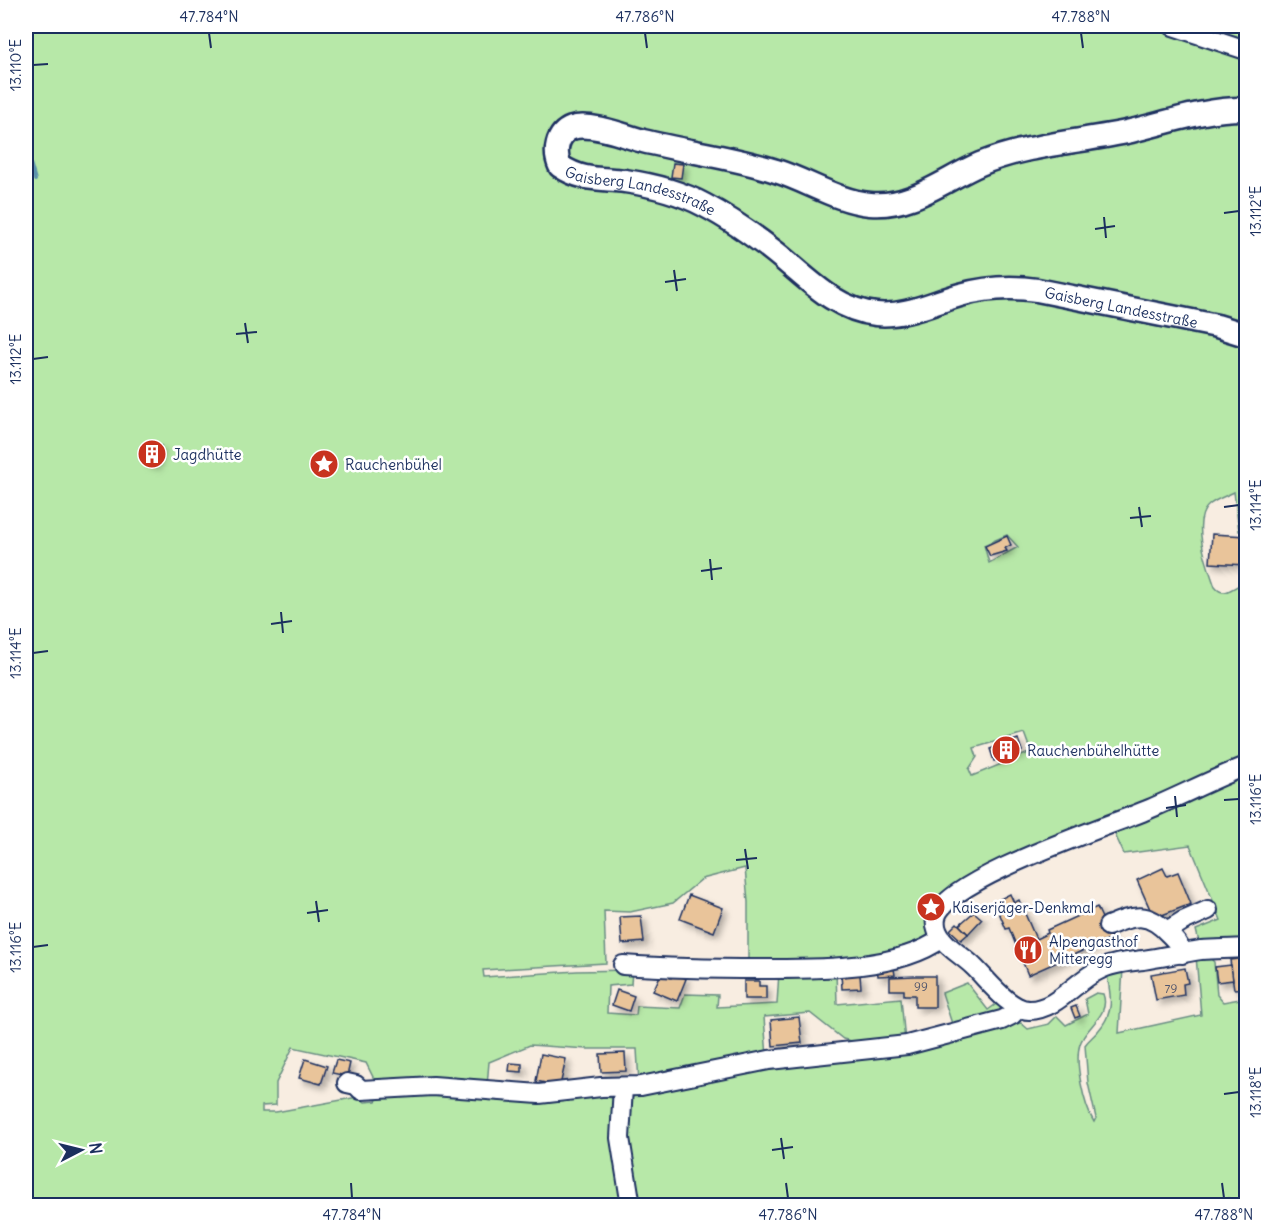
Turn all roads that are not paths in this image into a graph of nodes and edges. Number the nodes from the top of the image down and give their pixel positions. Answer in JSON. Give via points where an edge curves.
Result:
{"nodes":[{"id":1,"x":1173,"y":26,"type":"edge"},
{"id":2,"x":1246,"y":50,"type":"edge"},
{"id":3,"x":1246,"y":109,"type":"edge"},
{"id":4,"x":1246,"y":335,"type":"edge"},
{"id":5,"x":1246,"y":766,"type":"edge"},
{"id":6,"x":1208,"y":910,"type":"dead end"},
{"id":7,"x":1108,"y":926,"type":"dead end"},
{"id":8,"x":1167,"y":931,"type":"junction"},
{"id":9,"x":942,"y":939,"type":"junction"},
{"id":10,"x":1246,"y":948,"type":"edge"},
{"id":11,"x":1182,"y":954,"type":"junction"},
{"id":12,"x":623,"y":965,"type":"dead end"},
{"id":13,"x":1019,"y":1008,"type":"junction"},
{"id":14,"x":347,"y":1083,"type":"dead end"},
{"id":15,"x":623,"y":1087,"type":"junction"},
{"id":16,"x":632,"y":1206,"type":"edge"}],
"edges":[{"from":1,"to":2,"type":"street"},
{"from":3,"to":4,"type":"main road","name":"Gaisberg Landesstraße","via":[[1226,109],[1032,148],[980,164],[926,192],[889,205],[837,196],[743,161],[586,127],[566,132],[555,152],[560,166],[579,177],[645,185],[705,205],[834,299],[858,310],[892,314],[969,292],[1016,288],[1217,326]]},
{"from":5,"to":9,"type":"street","via":[[974,883],[939,911],[936,925]]},
{"from":6,"to":8,"type":"street"},
{"from":7,"to":8,"type":"street","via":[[1141,916]]},
{"from":8,"to":11,"type":"street","via":[[1180,945]]},
{"from":9,"to":12,"type":"street","via":[[916,953],[839,967],[728,969]]},
{"from":9,"to":13,"type":"street"},
{"from":10,"to":11,"type":"street"},
{"from":11,"to":13,"type":"street","via":[[1108,966],[1046,1006]]},
{"from":13,"to":15,"type":"street","via":[[1002,1020],[907,1045],[780,1058]]},
{"from":14,"to":15,"type":"street","via":[[361,1090],[433,1086],[539,1094]]},
{"from":15,"to":16,"type":"street","via":[[620,1138]]}]}
